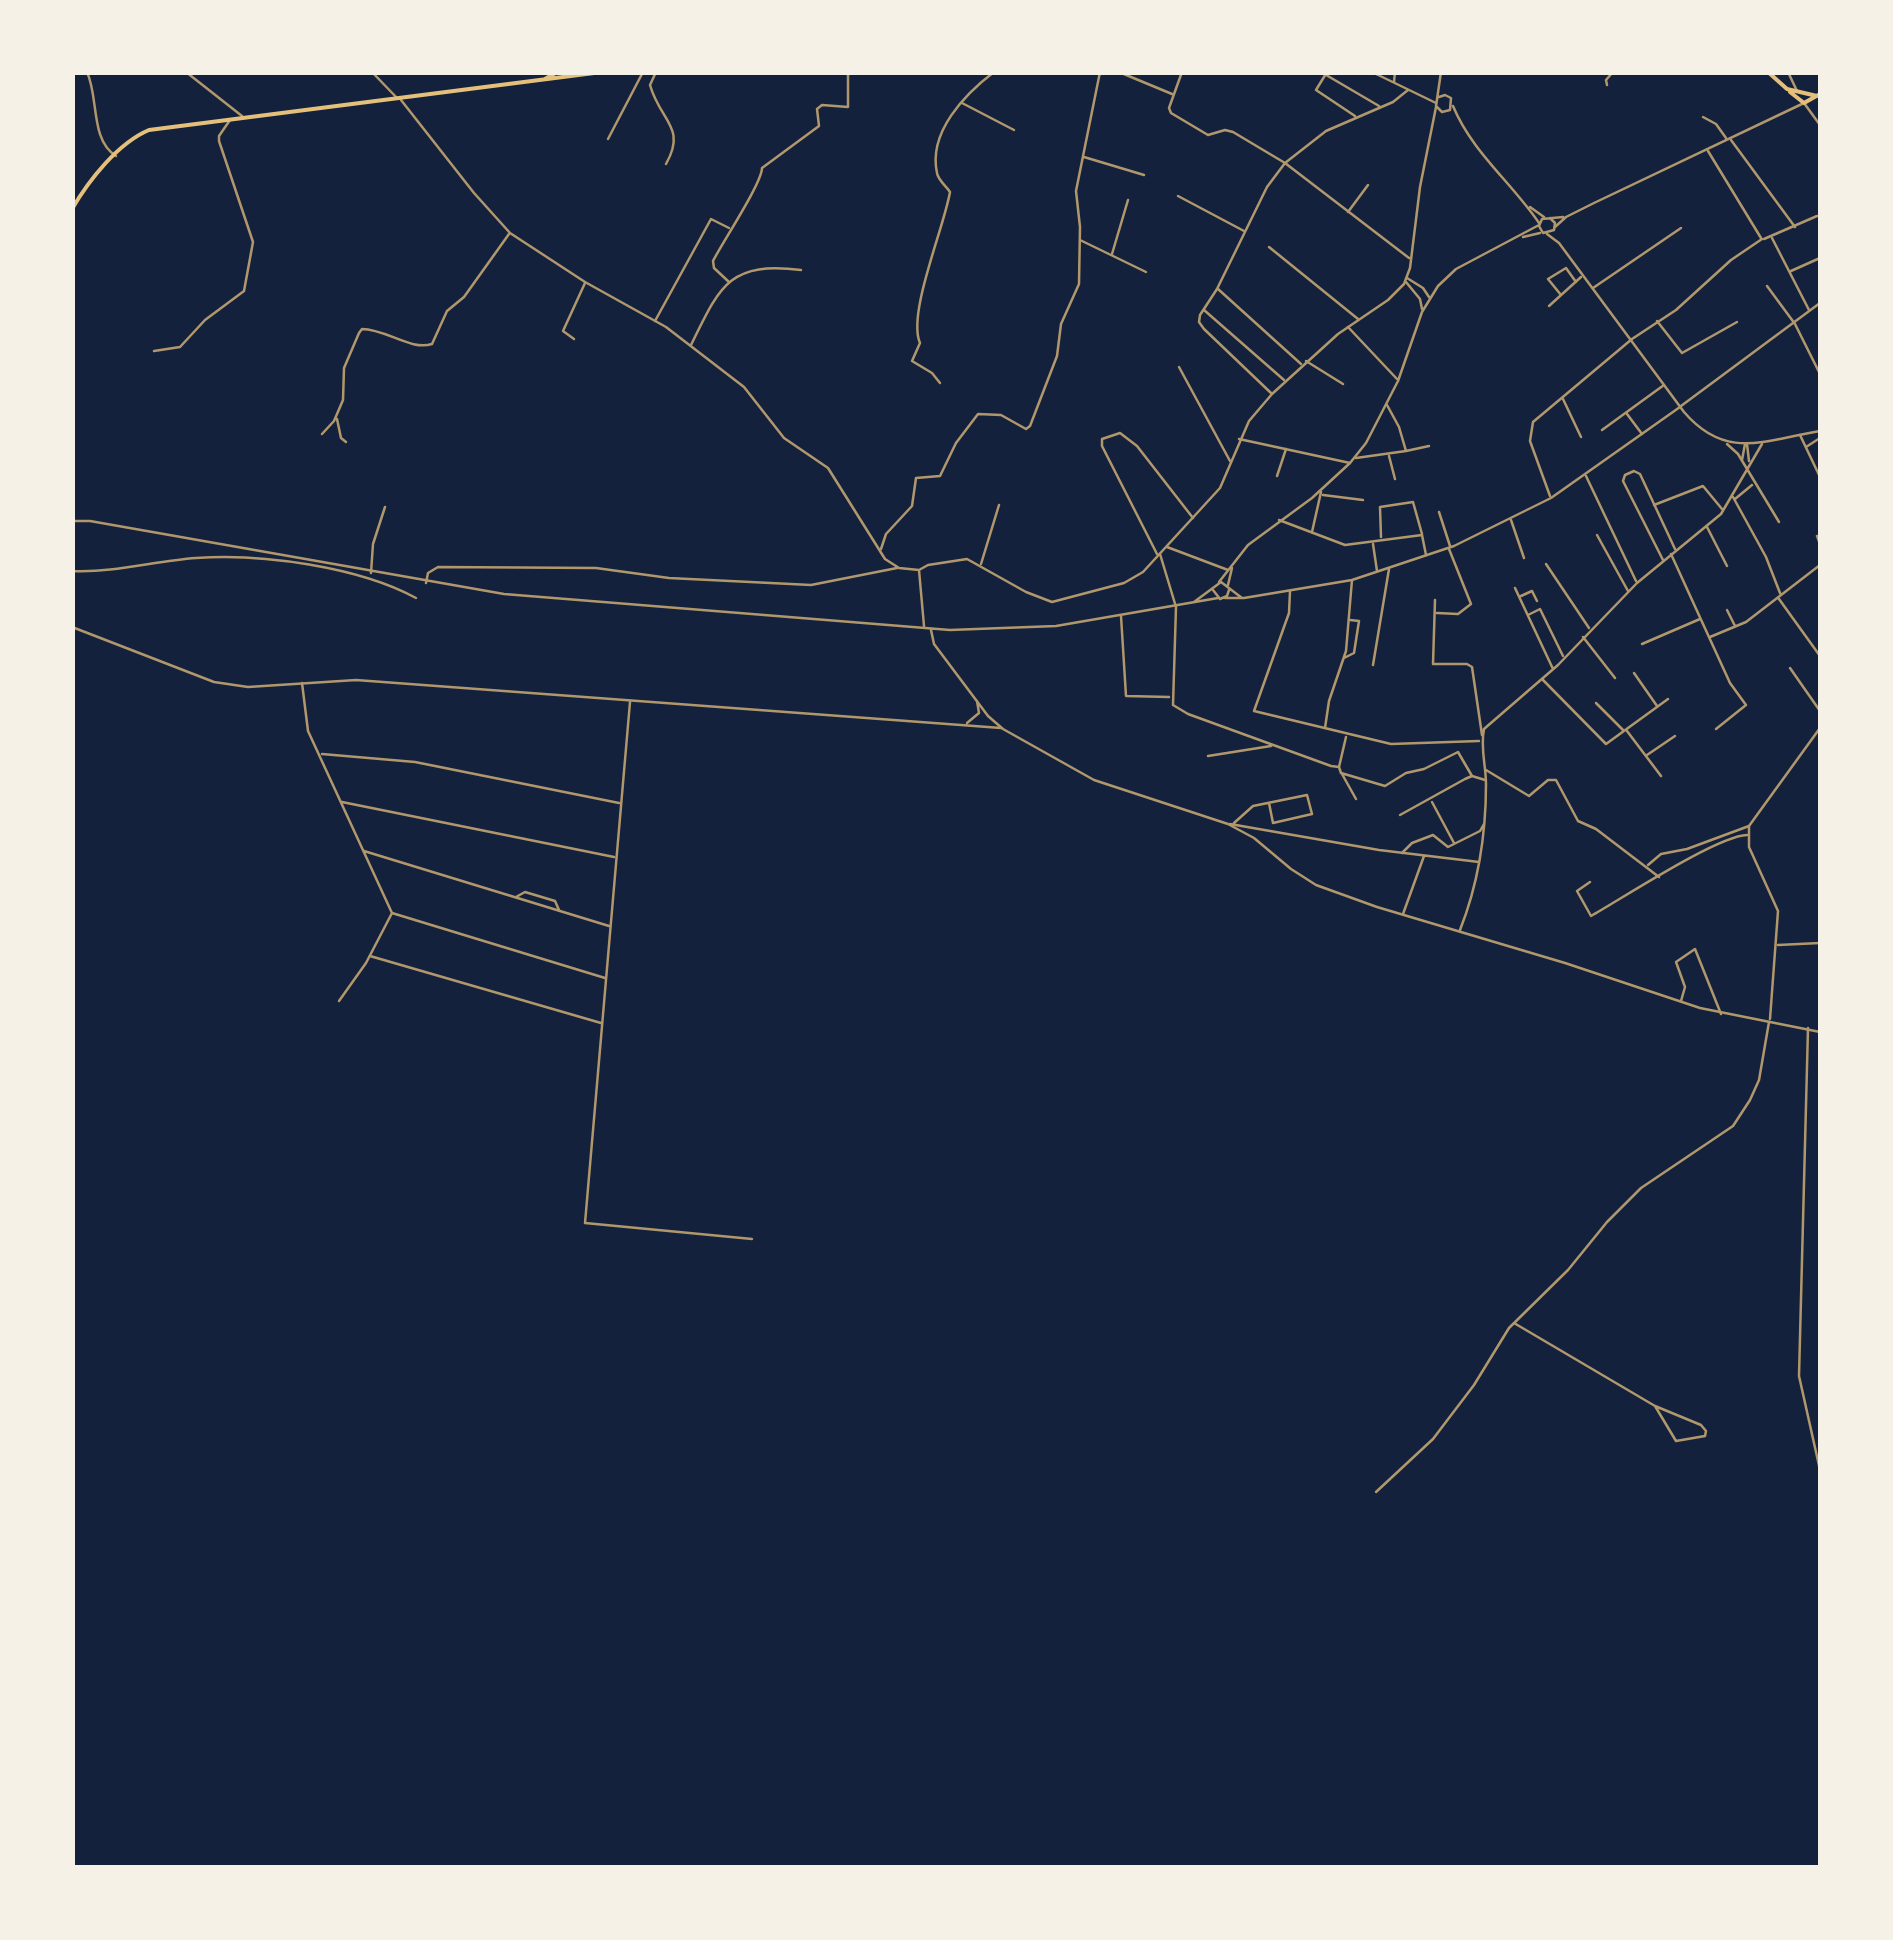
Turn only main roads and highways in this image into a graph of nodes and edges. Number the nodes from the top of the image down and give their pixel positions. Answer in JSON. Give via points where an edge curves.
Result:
{"nodes":[{"id":1,"x":602,"y":72,"type":"edge"},
{"id":2,"x":1768,"y":72,"type":"edge"},
{"id":3,"x":558,"y":75,"type":"edge"},
{"id":4,"x":572,"y":75,"type":"edge"},
{"id":5,"x":1787,"y":89,"type":"junction"},
{"id":6,"x":1819,"y":95,"type":"edge"},
{"id":7,"x":72,"y":209,"type":"edge"}],
"edges":[{"from":1,"to":4,"type":"main road"},
{"from":2,"to":5,"type":"main road"},
{"from":3,"to":4,"type":"main road"},
{"from":3,"to":7,"type":"main road","via":[[149,130],[85,187]]},
{"from":5,"to":6,"type":"main road"},
{"from":5,"to":6,"type":"main road","via":[[1804,103]]}]}
